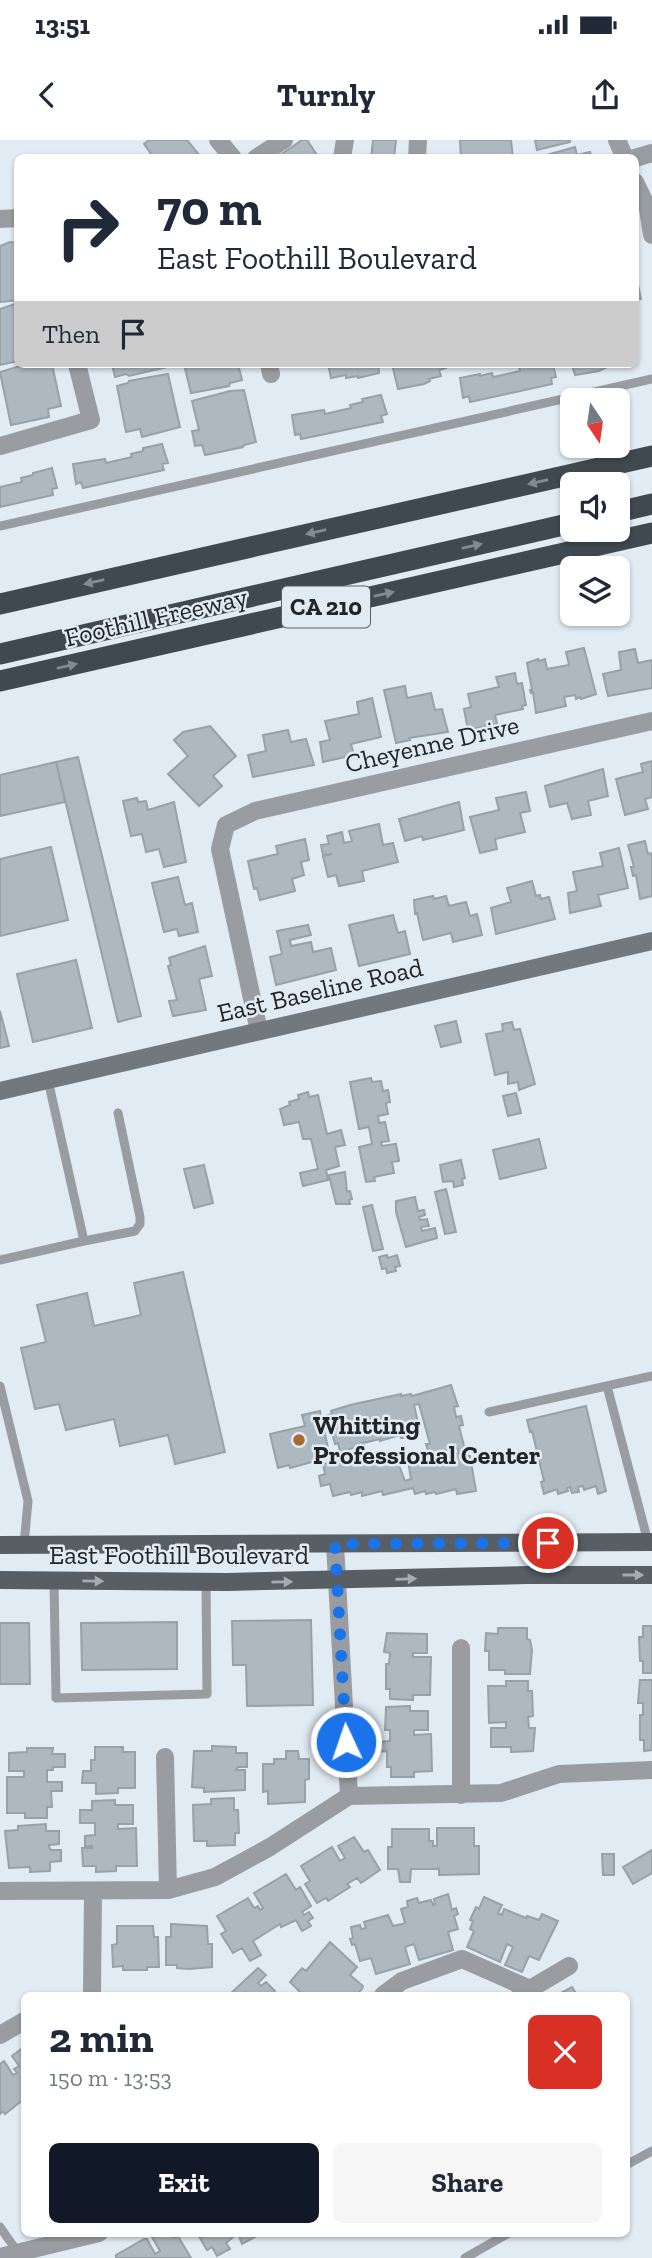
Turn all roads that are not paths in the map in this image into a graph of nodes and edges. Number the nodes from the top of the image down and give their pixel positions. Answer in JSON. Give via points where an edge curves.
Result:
{"nodes":[{"id":1,"x":218,"y":140,"type":"edge"},
{"id":2,"x":284,"y":140,"type":"edge"},
{"id":3,"x":230,"y":154,"type":"edge"},
{"id":4,"x":262,"y":154,"type":"edge"},
{"id":5,"x":639,"y":193,"type":"edge"},
{"id":6,"x":645,"y":210,"type":"edge"},
{"id":7,"x":652,"y":236,"type":"edge"},
{"id":8,"x":78,"y":368,"type":"edge"},
{"id":9,"x":652,"y":379,"type":"edge"},
{"id":10,"x":0,"y":446,"type":"edge"},
{"id":11,"x":652,"y":456,"type":"edge"},
{"id":12,"x":652,"y":504,"type":"edge"},
{"id":13,"x":630,"y":509,"type":"edge"},
{"id":14,"x":0,"y":526,"type":"edge"},
{"id":15,"x":560,"y":526,"type":"edge"},
{"id":16,"x":652,"y":533,"type":"edge"},
{"id":17,"x":0,"y":604,"type":"edge"},
{"id":18,"x":0,"y":654,"type":"edge"},
{"id":19,"x":0,"y":681,"type":"edge"},
{"id":20,"x":652,"y":721,"type":"edge"},
{"id":21,"x":652,"y":941,"type":"edge"},
{"id":22,"x":259,"y":1031,"type":"junction"},
{"id":23,"x":48,"y":1080,"type":"junction"},
{"id":24,"x":0,"y":1091,"type":"edge"},
{"id":25,"x":118,"y":1113,"type":"dead end"},
{"id":26,"x":84,"y":1241,"type":"junction"},
{"id":27,"x":0,"y":1260,"type":"edge"},
{"id":28,"x":652,"y":1376,"type":"edge"},
{"id":29,"x":0,"y":1386,"type":"edge"},
{"id":30,"x":607,"y":1386,"type":"junction"},
{"id":31,"x":489,"y":1412,"type":"dead end"},
{"id":32,"x":650,"y":1542,"type":"edge"},
{"id":33,"x":335,"y":1544,"type":"junction"},
{"id":34,"x":0,"y":1545,"type":"edge"},
{"id":35,"x":24,"y":1545,"type":"junction"},
{"id":36,"x":652,"y":1575,"type":"edge"},
{"id":37,"x":0,"y":1580,"type":"edge"},
{"id":38,"x":54,"y":1581,"type":"junction"},
{"id":39,"x":338,"y":1581,"type":"junction"},
{"id":40,"x":206,"y":1582,"type":"junction"},
{"id":41,"x":461,"y":1648,"type":"dead end"},
{"id":42,"x":165,"y":1757,"type":"dead end"},
{"id":43,"x":652,"y":1770,"type":"edge"},
{"id":44,"x":461,"y":1795,"type":"junction"},
{"id":45,"x":349,"y":1796,"type":"junction"},
{"id":46,"x":0,"y":1891,"type":"edge"},
{"id":47,"x":93,"y":1891,"type":"junction"},
{"id":48,"x":168,"y":1891,"type":"junction"},
{"id":49,"x":569,"y":1966,"type":"dead end"},
{"id":50,"x":92,"y":1992,"type":"edge"},
{"id":51,"x":387,"y":1992,"type":"edge"},
{"id":52,"x":525,"y":1992,"type":"edge"},
{"id":53,"x":21,"y":2023,"type":"edge"},
{"id":54,"x":0,"y":2035,"type":"edge"},
{"id":55,"x":652,"y":2151,"type":"edge"},
{"id":56,"x":630,"y":2163,"type":"edge"},
{"id":57,"x":0,"y":2227,"type":"edge"},
{"id":58,"x":85,"y":2237,"type":"edge"},
{"id":59,"x":502,"y":2237,"type":"edge"},
{"id":60,"x":20,"y":2255,"type":"edge"},
{"id":61,"x":0,"y":2258,"type":"edge"},
{"id":62,"x":466,"y":2258,"type":"edge"}],
"edges":[{"from":1,"to":3,"type":"street"},
{"from":2,"to":4,"type":"street"},
{"from":5,"to":6,"type":"street"},
{"from":6,"to":7,"type":"street"},
{"from":8,"to":10,"type":"street","via":[[91,420]]},
{"from":9,"to":14,"type":"lane"},
{"from":11,"to":17,"type":"highway","name":"Foothill Freeway","one_way":true},
{"from":12,"to":13,"type":"highway"},
{"from":18,"to":15,"type":"highway","one_way":true},
{"from":19,"to":16,"type":"highway","name":"Foothill Freeway","number":"CA 210","one_way":true},
{"from":20,"to":22,"type":"street","name":"Cheyenne Drive","via":[[255,811],[226,825],[220,849]]},
{"from":21,"to":22,"type":"main road","name":"East Baseline Road"},
{"from":22,"to":23,"type":"main road","name":"East Baseline Road"},
{"from":23,"to":24,"type":"main road","name":"East Baseline Road"},
{"from":23,"to":26,"type":"lane"},
{"from":25,"to":26,"type":"lane","via":[[140,1224],[135,1231]]},
{"from":26,"to":27,"type":"lane"},
{"from":28,"to":30,"type":"lane"},
{"from":29,"to":35,"type":"lane","via":[[27,1501]]},
{"from":30,"to":31,"type":"lane"},
{"from":30,"to":32,"type":"lane"},
{"from":32,"to":33,"type":"main road","name":"East Foothill Boulevard"},
{"from":33,"to":35,"type":"main road","name":"East Foothill Boulevard"},
{"from":33,"to":39,"type":"street"},
{"from":34,"to":35,"type":"main road","name":"East Foothill Boulevard"},
{"from":39,"to":36,"type":"main road","name":"East Foothill Boulevard","one_way":true},
{"from":37,"to":38,"type":"main road","name":"East Foothill Boulevard"},
{"from":38,"to":40,"type":"main road","name":"East Foothill Boulevard","one_way":true},
{"from":38,"to":40,"type":"lane","via":[[56,1698],[207,1694]]},
{"from":40,"to":39,"type":"main road","name":"East Foothill Boulevard","one_way":true},
{"from":39,"to":45,"type":"street"},
{"from":41,"to":44,"type":"street"},
{"from":42,"to":48,"type":"street"},
{"from":43,"to":44,"type":"street","via":[[559,1774],[501,1793]]},
{"from":44,"to":45,"type":"street"},
{"from":45,"to":48,"type":"street","via":[[215,1877]]},
{"from":46,"to":47,"type":"street"},
{"from":47,"to":48,"type":"street"},
{"from":47,"to":50,"type":"street"},
{"from":49,"to":52,"type":"street"},
{"from":51,"to":52,"type":"street","via":[[402,1981],[462,1959]]},
{"from":53,"to":54,"type":"street"},
{"from":55,"to":56,"type":"lane"},
{"from":57,"to":60,"type":"lane"},
{"from":58,"to":60,"type":"street"},
{"from":59,"to":62,"type":"lane"},
{"from":60,"to":61,"type":"street"}]}
